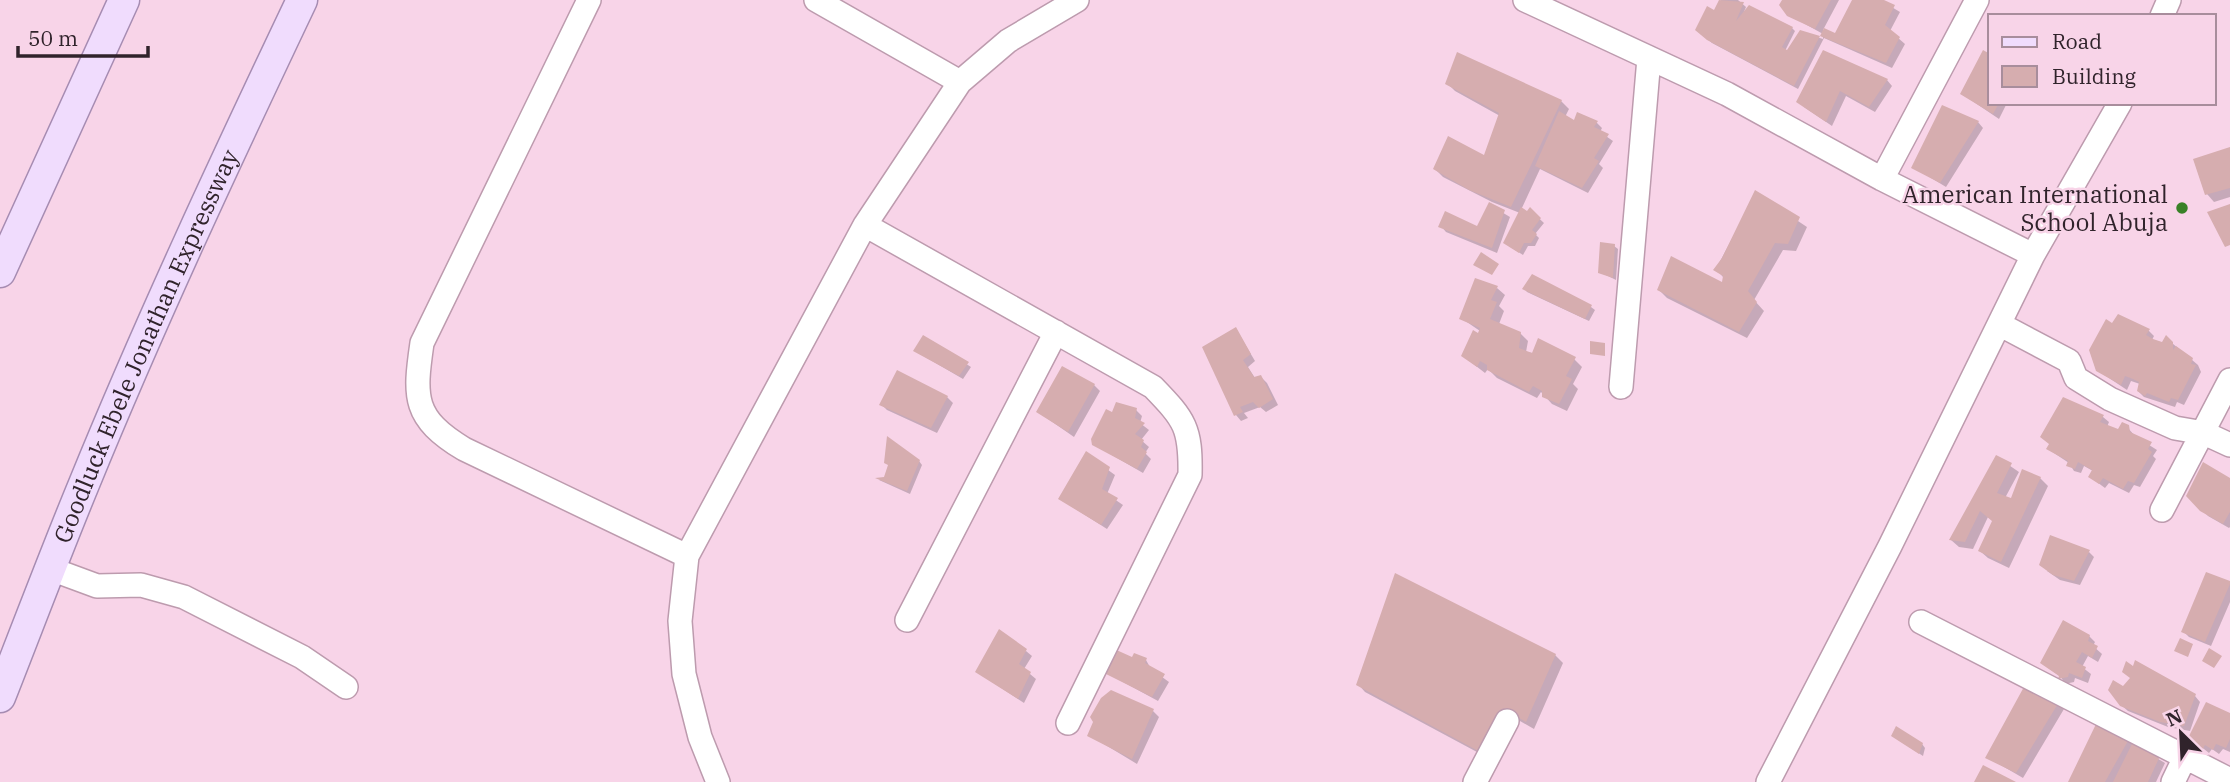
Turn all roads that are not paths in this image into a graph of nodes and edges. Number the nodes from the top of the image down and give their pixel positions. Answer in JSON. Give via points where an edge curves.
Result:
{"nodes":[{"id":1,"x":124,"y":0,"type":"edge"},
{"id":2,"x":302,"y":0,"type":"edge"},
{"id":3,"x":589,"y":0,"type":"edge"},
{"id":4,"x":1077,"y":0,"type":"edge"},
{"id":5,"x":1525,"y":0,"type":"edge"},
{"id":6,"x":1973,"y":1,"type":"edge"},
{"id":7,"x":823,"y":2,"type":"edge"},
{"id":8,"x":1649,"y":58,"type":"junction"},
{"id":9,"x":960,"y":82,"type":"junction"},
{"id":10,"x":2119,"y":105,"type":"edge"},
{"id":11,"x":1882,"y":179,"type":"junction"},
{"id":12,"x":865,"y":225,"type":"junction"},
{"id":13,"x":2033,"y":255,"type":"junction"},
{"id":14,"x":0,"y":272,"type":"edge"},
{"id":15,"x":1999,"y":324,"type":"junction"},
{"id":16,"x":1056,"y":332,"type":"junction"},
{"id":17,"x":2230,"y":380,"type":"edge"},
{"id":18,"x":1621,"y":387,"type":"dead end"},
{"id":19,"x":2204,"y":433,"type":"junction"},
{"id":20,"x":2230,"y":444,"type":"edge"},
{"id":21,"x":2162,"y":510,"type":"dead end"},
{"id":22,"x":687,"y":556,"type":"junction"},
{"id":23,"x":51,"y":569,"type":"junction"},
{"id":24,"x":907,"y":620,"type":"dead end"},
{"id":25,"x":1921,"y":622,"type":"dead end"},
{"id":26,"x":346,"y":687,"type":"dead end"},
{"id":27,"x":0,"y":696,"type":"edge"},
{"id":28,"x":1507,"y":721,"type":"dead end"},
{"id":29,"x":1068,"y":723,"type":"dead end"},
{"id":30,"x":2185,"y":757,"type":"junction"},
{"id":31,"x":2230,"y":780,"type":"edge"},
{"id":32,"x":718,"y":782,"type":"edge"},
{"id":33,"x":1475,"y":782,"type":"edge"},
{"id":34,"x":1768,"y":782,"type":"edge"},
{"id":35,"x":2173,"y":782,"type":"edge"}],
"edges":[{"from":1,"to":14,"type":"main road"},
{"from":2,"to":23,"type":"main road","name":"Goodluck Ebele Jonathan Expressway","via":[[200,216]]},
{"from":3,"to":22,"type":"street","via":[[422,343],[416,382],[422,410],[437,433]]},
{"from":4,"to":9,"type":"street","via":[[1008,41]]},
{"from":5,"to":8,"type":"street"},
{"from":6,"to":11,"type":"street"},
{"from":7,"to":9,"type":"street"},
{"from":8,"to":11,"type":"street","via":[[1727,94]]},
{"from":8,"to":18,"type":"street"},
{"from":9,"to":12,"type":"street"},
{"from":10,"to":13,"type":"street"},
{"from":11,"to":13,"type":"street"},
{"from":12,"to":16,"type":"street"},
{"from":12,"to":22,"type":"street"},
{"from":13,"to":15,"type":"street"},
{"from":15,"to":19,"type":"street","via":[[2069,361],[2076,378],[2110,399],[2175,428]]},
{"from":15,"to":34,"type":"street"},
{"from":16,"to":24,"type":"street"},
{"from":16,"to":29,"type":"street","via":[[1153,387],[1180,414],[1191,443],[1190,475]]},
{"from":17,"to":19,"type":"street"},
{"from":19,"to":20,"type":"street"},
{"from":19,"to":21,"type":"street"},
{"from":22,"to":32,"type":"street","via":[[680,621],[684,674],[700,737]]},
{"from":23,"to":26,"type":"street","via":[[97,586],[141,585],[184,597],[302,657]]},
{"from":23,"to":27,"type":"main road","name":"Goodluck Ebele Jonathan Expressway"},
{"from":25,"to":30,"type":"street"},
{"from":28,"to":33,"type":"street"},
{"from":30,"to":31,"type":"street"},
{"from":30,"to":35,"type":"street"}]}
